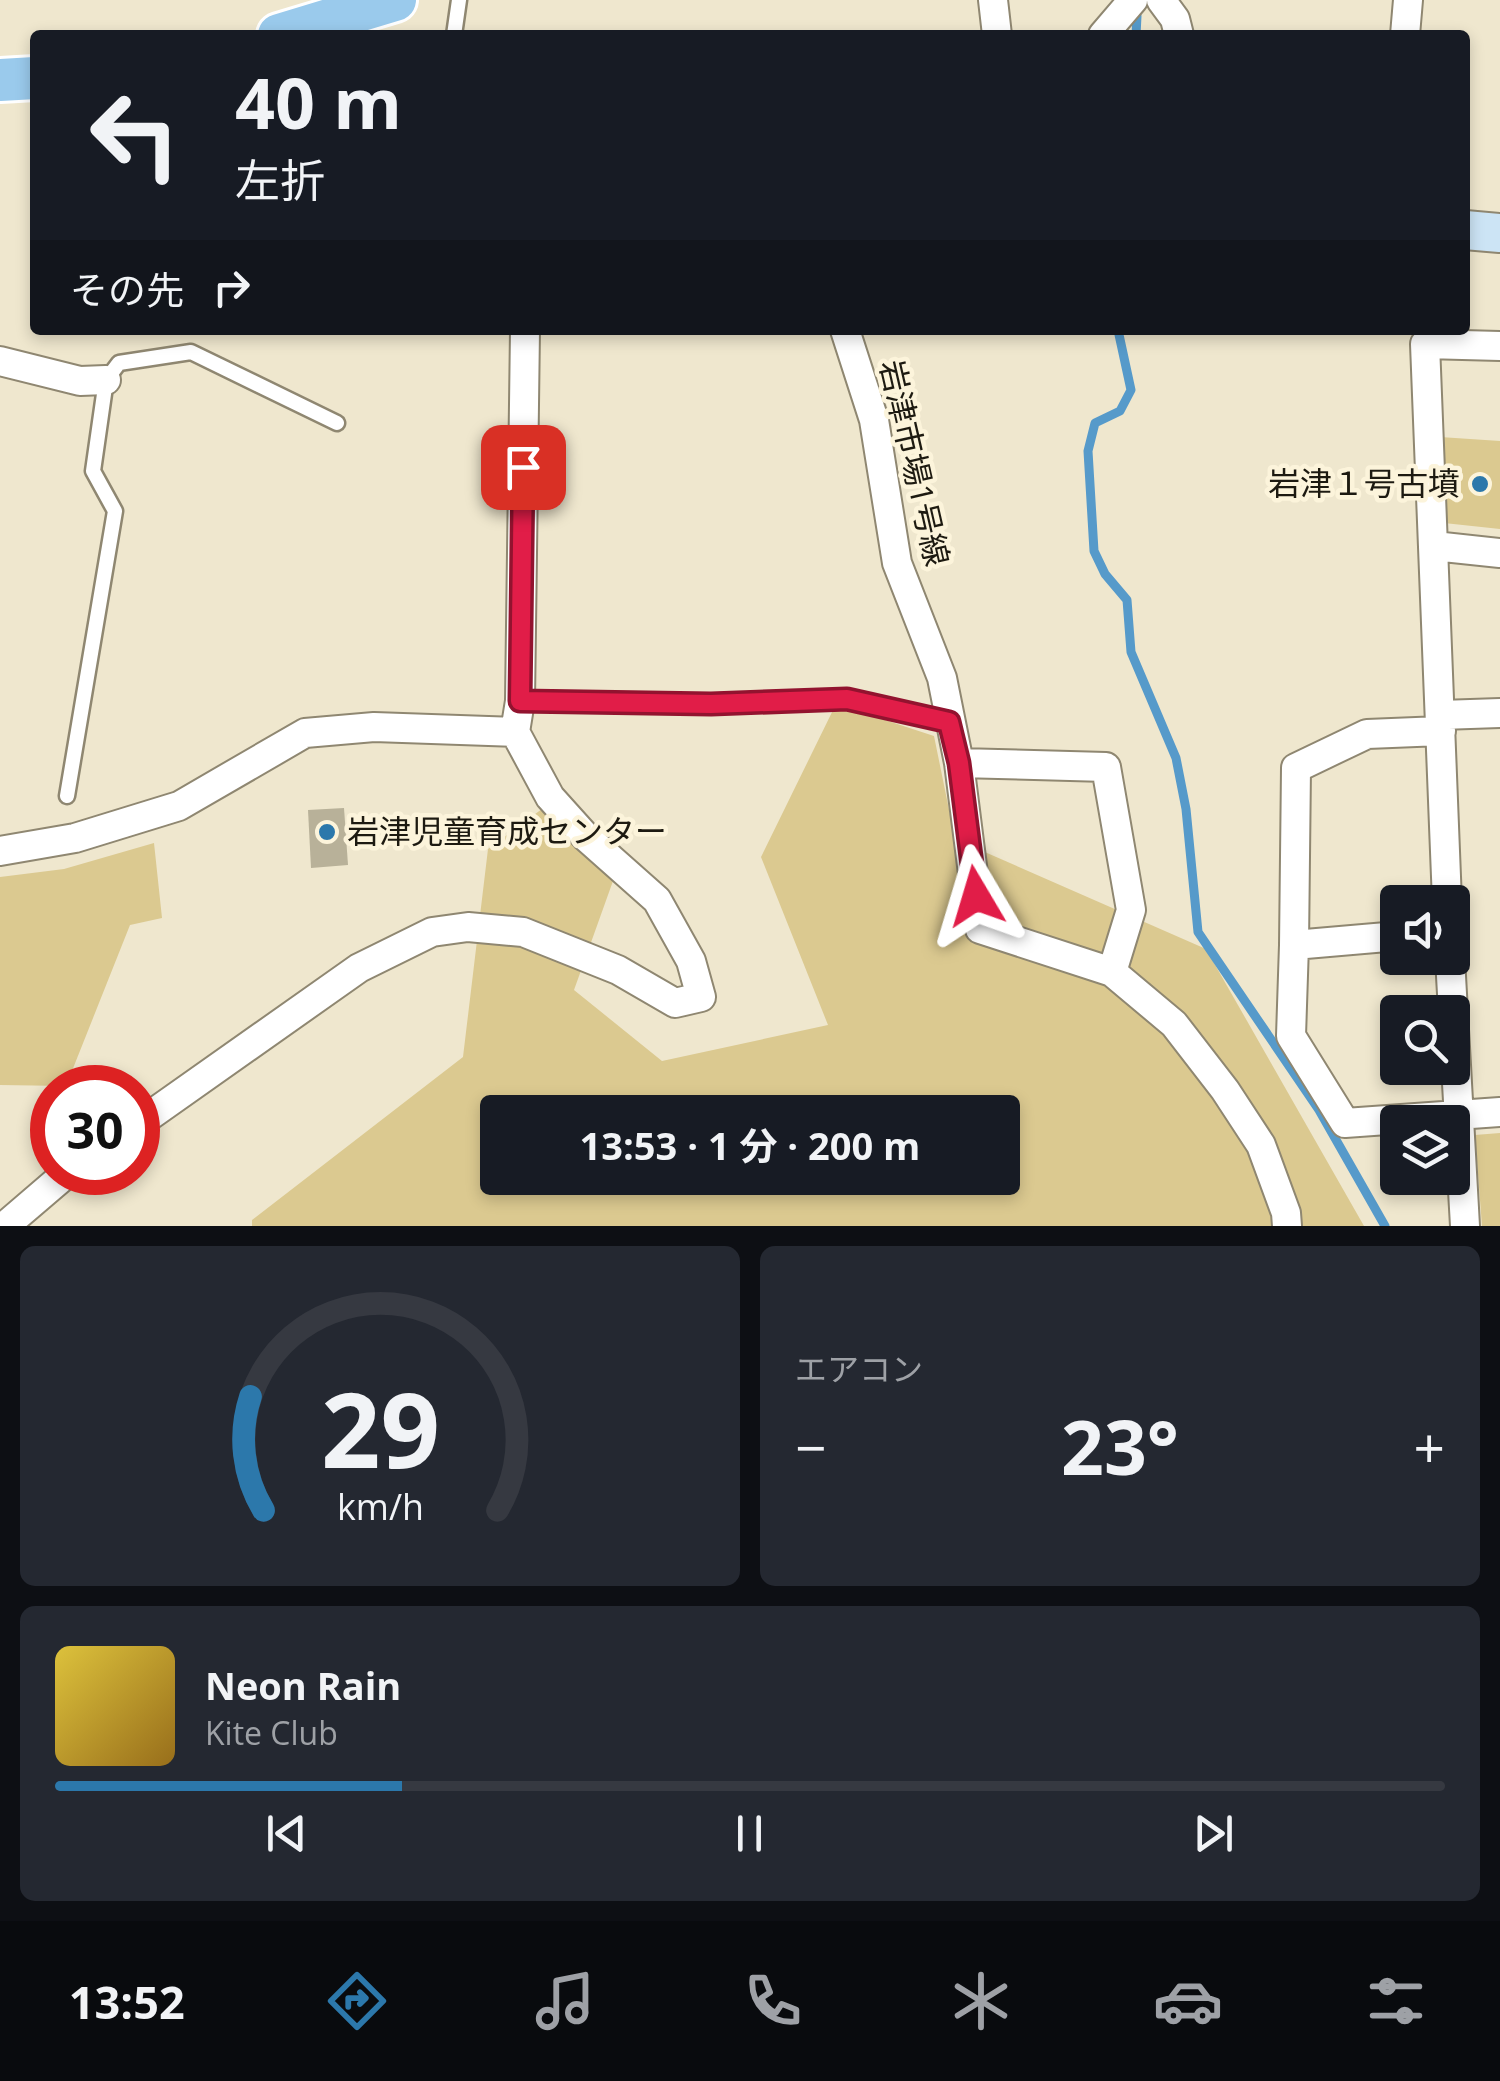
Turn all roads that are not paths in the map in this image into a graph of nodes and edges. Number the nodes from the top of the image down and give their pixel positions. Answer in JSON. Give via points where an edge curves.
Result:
{"nodes":[{"id":1,"x":394,"y":0,"type":"edge"},
{"id":2,"x":459,"y":0,"type":"edge"},
{"id":3,"x":993,"y":0,"type":"edge"},
{"id":4,"x":1134,"y":0,"type":"edge"},
{"id":5,"x":1161,"y":0,"type":"edge"},
{"id":6,"x":1388,"y":0,"type":"edge"},
{"id":7,"x":1408,"y":1,"type":"edge"},
{"id":8,"x":295,"y":30,"type":"edge"},
{"id":9,"x":455,"y":30,"type":"edge"},
{"id":10,"x":997,"y":30,"type":"edge"},
{"id":11,"x":1107,"y":30,"type":"edge"},
{"id":12,"x":1177,"y":30,"type":"edge"},
{"id":13,"x":1405,"y":30,"type":"edge"},
{"id":14,"x":30,"y":79,"type":"edge"},
{"id":15,"x":0,"y":82,"type":"edge"},
{"id":16,"x":30,"y":92,"type":"edge"},
{"id":17,"x":1470,"y":230,"type":"edge"},
{"id":18,"x":1500,"y":233,"type":"edge"},
{"id":19,"x":525,"y":335,"type":"edge"},
{"id":20,"x":848,"y":335,"type":"edge"},
{"id":21,"x":1500,"y":346,"type":"edge"},
{"id":22,"x":0,"y":360,"type":"edge"},
{"id":23,"x":106,"y":380,"type":"junction"},
{"id":24,"x":337,"y":424,"type":"dead end"},
{"id":25,"x":1434,"y":546,"type":"junction"},
{"id":26,"x":1500,"y":552,"type":"edge"},
{"id":27,"x":520,"y":701,"type":"junction"},
{"id":28,"x":1500,"y":713,"type":"edge"},
{"id":29,"x":949,"y":722,"type":"junction"},
{"id":30,"x":1441,"y":722,"type":"junction"},
{"id":31,"x":515,"y":732,"type":"junction"},
{"id":32,"x":959,"y":763,"type":"junction"},
{"id":33,"x":67,"y":796,"type":"dead end"},
{"id":34,"x":0,"y":851,"type":"edge"},
{"id":35,"x":1446,"y":885,"type":"edge"},
{"id":36,"x":1380,"y":938,"type":"edge"},
{"id":37,"x":1294,"y":945,"type":"junction"},
{"id":38,"x":1112,"y":972,"type":"junction"},
{"id":39,"x":1451,"y":975,"type":"edge"},
{"id":40,"x":1459,"y":1105,"type":"edge"},
{"id":41,"x":160,"y":1109,"type":"edge"},
{"id":42,"x":1500,"y":1112,"type":"edge"},
{"id":43,"x":1470,"y":1114,"type":"edge"},
{"id":44,"x":1380,"y":1120,"type":"edge"},
{"id":45,"x":42,"y":1195,"type":"edge"},
{"id":46,"x":1464,"y":1195,"type":"edge"},
{"id":47,"x":6,"y":1226,"type":"edge"},
{"id":48,"x":1287,"y":1226,"type":"edge"},
{"id":49,"x":1466,"y":1226,"type":"edge"}],
"edges":[{"from":1,"to":8,"type":"main road"},
{"from":2,"to":9,"type":"lane"},
{"from":3,"to":10,"type":"street"},
{"from":4,"to":11,"type":"street"},
{"from":5,"to":12,"type":"street"},
{"from":6,"to":7,"type":"street"},
{"from":7,"to":13,"type":"street"},
{"from":14,"to":15,"type":"main road"},
{"from":15,"to":16,"type":"street"},
{"from":17,"to":18,"type":"street"},
{"from":19,"to":27,"type":"street"},
{"from":20,"to":29,"type":"street","name":"岩津市場1号線","via":[[874,420],[896,562],[942,678]]},
{"from":21,"to":25,"type":"street","via":[[1425,344]]},
{"from":22,"to":23,"type":"street","via":[[80,382]]},
{"from":23,"to":24,"type":"lane","via":[[120,364],[191,352]]},
{"from":23,"to":33,"type":"lane","via":[[93,470],[115,511]]},
{"from":25,"to":26,"type":"street"},
{"from":25,"to":30,"type":"street"},
{"from":27,"to":29,"type":"lane","via":[[847,699]]},
{"from":27,"to":31,"type":"street"},
{"from":28,"to":30,"type":"street"},
{"from":29,"to":32,"type":"street","name":"岩津市場1号線"},
{"from":30,"to":35,"type":"street"},
{"from":30,"to":37,"type":"street","via":[[1367,734],[1296,768]]},
{"from":31,"to":34,"type":"street","via":[[374,727],[306,733],[180,806],[75,838]]},
{"from":31,"to":41,"type":"street","via":[[550,796],[586,838],[657,900],[691,961],[701,997],[675,1003],[618,970],[522,932],[432,932],[360,968]]},
{"from":32,"to":38,"type":"street","name":"岩津市場1号線","via":[[980,928]]},
{"from":32,"to":38,"type":"street","via":[[1106,767],[1132,910]]},
{"from":36,"to":37,"type":"street"},
{"from":37,"to":44,"type":"street","via":[[1291,1036],[1345,1122]]},
{"from":38,"to":48,"type":"street","name":"岩津市場1号線","via":[[1174,1024],[1225,1090],[1260,1145]]},
{"from":39,"to":40,"type":"street"},
{"from":42,"to":43,"type":"street"},
{"from":45,"to":47,"type":"street"},
{"from":46,"to":49,"type":"street"}]}
